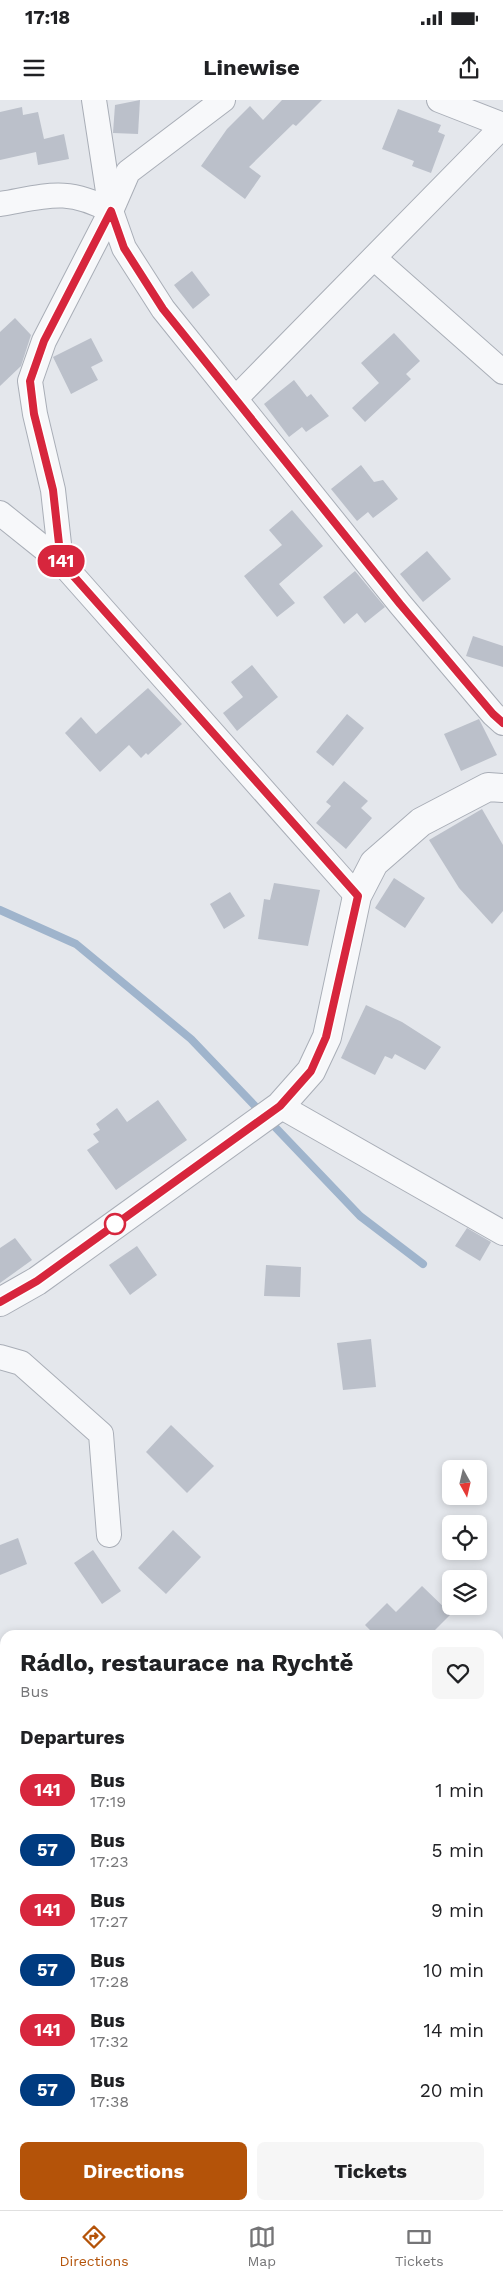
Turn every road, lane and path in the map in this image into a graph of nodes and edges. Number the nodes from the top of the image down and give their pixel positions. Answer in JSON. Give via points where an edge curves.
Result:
{"nodes":[{"id":1,"x":94,"y":100,"type":"edge"},
{"id":2,"x":223,"y":100,"type":"edge"},
{"id":3,"x":439,"y":100,"type":"edge"},
{"id":4,"x":503,"y":126,"type":"edge"},
{"id":5,"x":0,"y":204,"type":"edge"},
{"id":6,"x":111,"y":211,"type":"junction"},
{"id":7,"x":374,"y":258,"type":"junction"},
{"id":8,"x":503,"y":372,"type":"edge"},
{"id":9,"x":236,"y":398,"type":"junction"},
{"id":10,"x":0,"y":513,"type":"edge"},
{"id":11,"x":61,"y":562,"type":"junction"},
{"id":12,"x":503,"y":723,"type":"edge"},
{"id":13,"x":503,"y":788,"type":"edge"},
{"id":14,"x":358,"y":896,"type":"junction"},
{"id":15,"x":280,"y":1106,"type":"junction"},
{"id":16,"x":503,"y":1233,"type":"edge"},
{"id":17,"x":0,"y":1302,"type":"edge"},
{"id":18,"x":0,"y":1357,"type":"edge"},
{"id":19,"x":109,"y":1535,"type":"dead end"}],
"edges":[{"from":1,"to":6,"type":"street"},
{"from":2,"to":6,"type":"street","via":[[128,172]]},
{"from":3,"to":4,"type":"street"},
{"from":4,"to":7,"type":"street"},
{"from":5,"to":6,"type":"street","via":[[57,194],[88,199]]},
{"from":6,"to":9,"type":"street","via":[[124,248],[163,309]]},
{"from":6,"to":11,"type":"street","via":[[44,341],[30,381],[34,414],[53,490]]},
{"from":7,"to":8,"type":"street"},
{"from":7,"to":9,"type":"street"},
{"from":9,"to":12,"type":"street","via":[[400,604]]},
{"from":10,"to":11,"type":"street"},
{"from":11,"to":14,"type":"street"},
{"from":13,"to":14,"type":"street","via":[[488,787],[421,822],[374,863]]},
{"from":14,"to":15,"type":"street","via":[[326,1037],[311,1071]]},
{"from":15,"to":16,"type":"street"},
{"from":15,"to":17,"type":"street","via":[[37,1281]]},
{"from":18,"to":19,"type":"street","via":[[21,1363],[100,1434]]}]}
